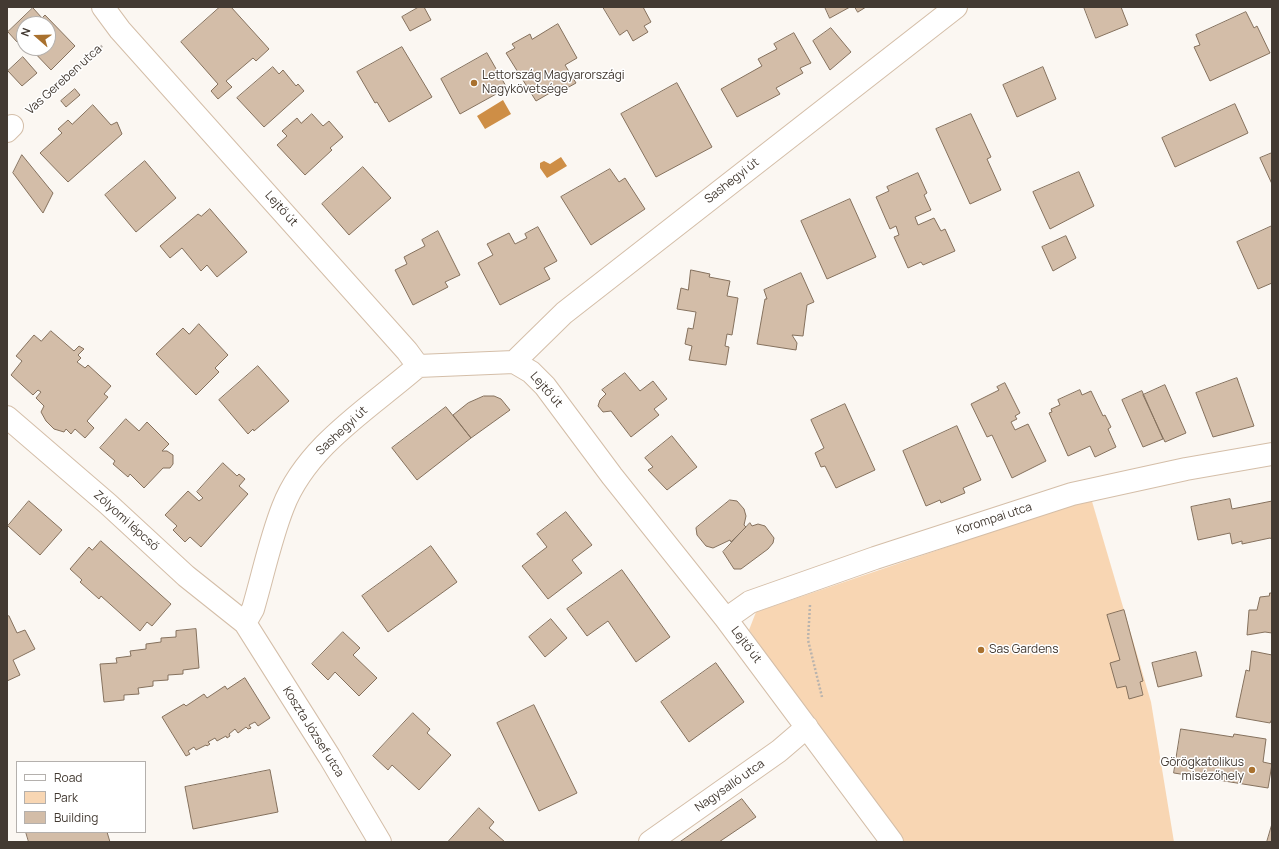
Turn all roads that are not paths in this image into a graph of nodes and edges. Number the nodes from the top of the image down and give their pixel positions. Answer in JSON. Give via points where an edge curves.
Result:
{"nodes":[{"id":1,"x":103,"y":7,"type":"edge"},
{"id":2,"x":956,"y":7,"type":"edge"},
{"id":3,"x":514,"y":362,"type":"junction"},
{"id":4,"x":418,"y":366,"type":"junction"},
{"id":5,"x":7,"y":417,"type":"edge"},
{"id":6,"x":1272,"y":454,"type":"edge"},
{"id":7,"x":726,"y":619,"type":"junction"},
{"id":8,"x":245,"y":623,"type":"junction"},
{"id":9,"x":807,"y":727,"type":"junction"},
{"id":10,"x":380,"y":842,"type":"edge"},
{"id":11,"x":650,"y":842,"type":"edge"},
{"id":12,"x":892,"y":842,"type":"edge"}],
"edges":[{"from":1,"to":4,"type":"street","name":"Lejtő út","via":[[120,30],[314,245]]},
{"from":2,"to":3,"type":"street","name":"Sashegyi út","via":[[564,313]]},
{"from":3,"to":4,"type":"street"},
{"from":3,"to":7,"type":"street","name":"Lejtő út","via":[[531,372],[545,386],[612,476]]},
{"from":4,"to":8,"type":"street","name":"Sashegyi út","via":[[320,450],[296,482],[283,506],[253,609]]},
{"from":5,"to":8,"type":"street","name":"Zólyomi lépcső","via":[[108,504],[186,576]]},
{"from":6,"to":7,"type":"street","name":"Korompai utca","via":[[1186,469],[1072,494],[750,602]]},
{"from":7,"to":9,"type":"street","name":"Lejtő út"},
{"from":8,"to":10,"type":"street","name":"Koszta József utca"},
{"from":9,"to":11,"type":"street","name":"Nagysalló utca","via":[[779,751]]},
{"from":9,"to":12,"type":"street","name":"Lejtő út"}]}
